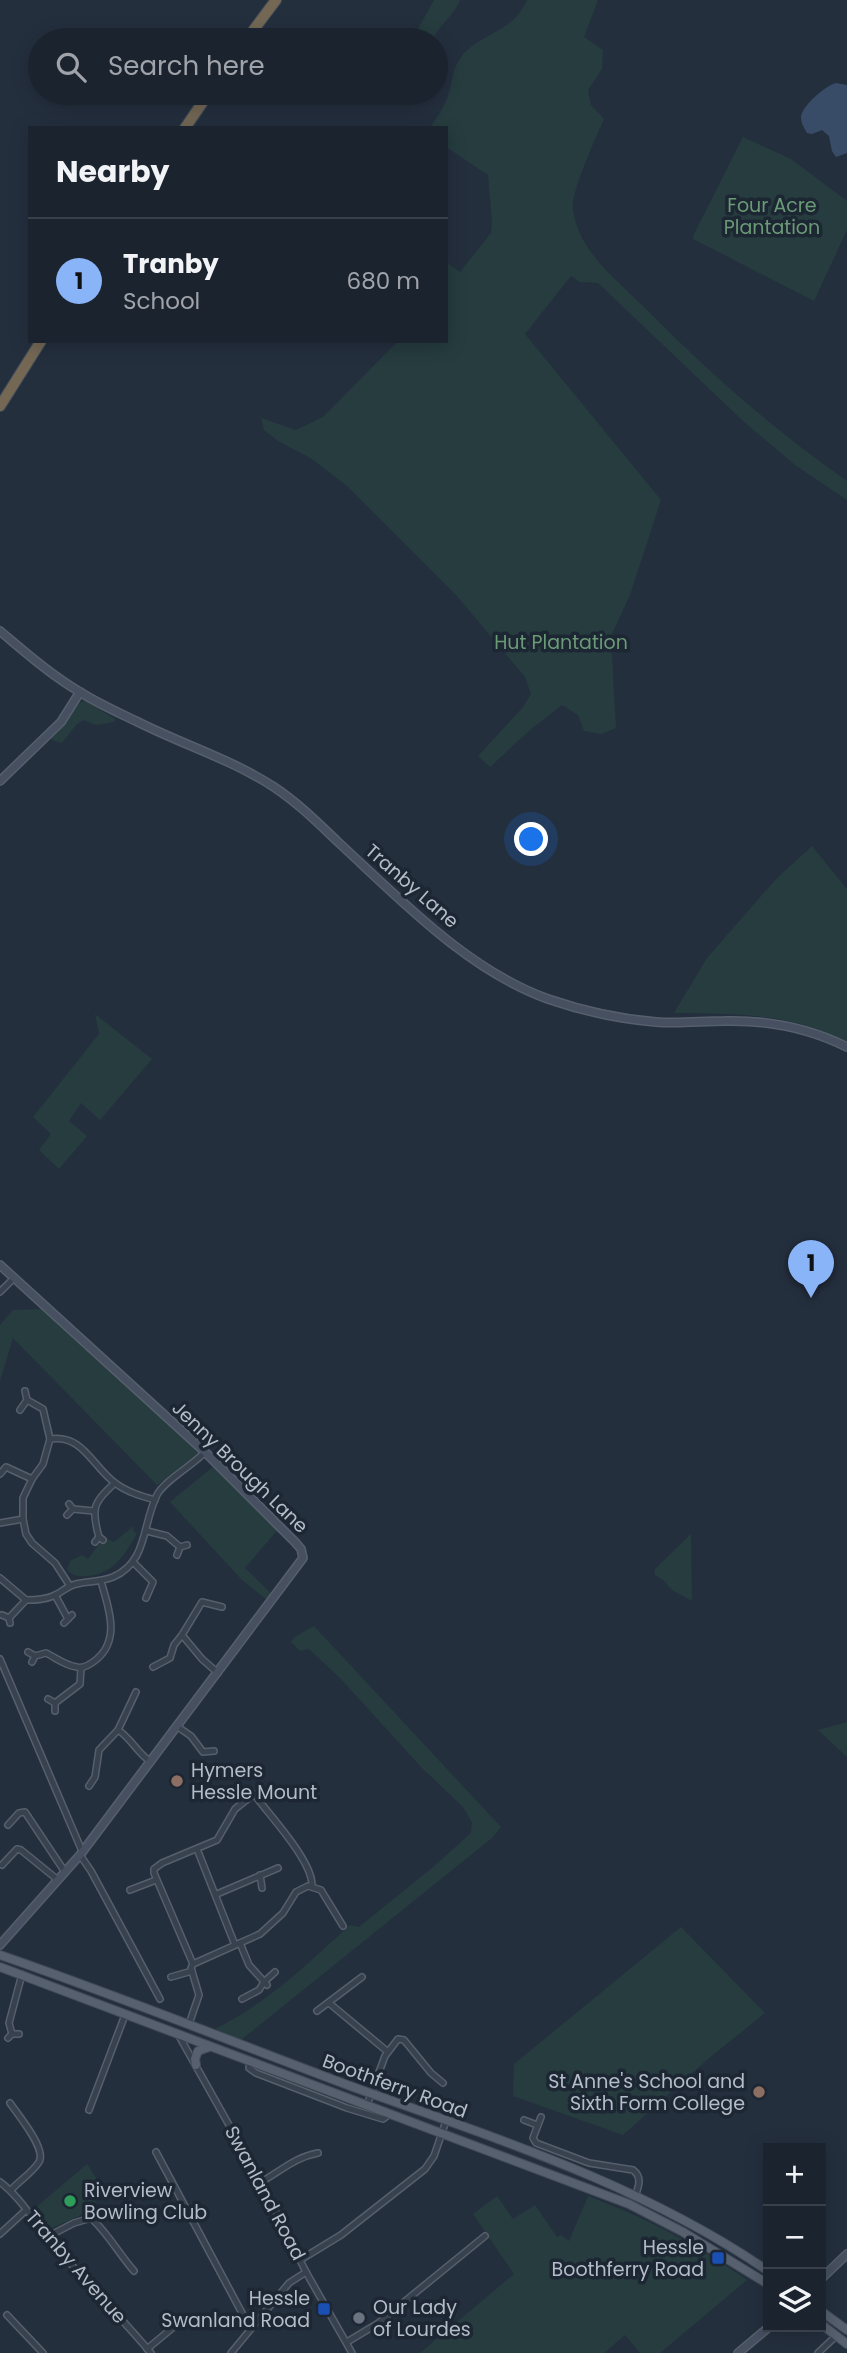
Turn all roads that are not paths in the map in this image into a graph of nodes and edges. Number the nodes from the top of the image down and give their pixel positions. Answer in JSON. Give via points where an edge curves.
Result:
{"nodes":[{"id":1,"x":276,"y":0,"type":"edge"},
{"id":2,"x":255,"y":28,"type":"edge"},
{"id":3,"x":201,"y":105,"type":"edge"},
{"id":4,"x":186,"y":126,"type":"edge"},
{"id":5,"x":40,"y":343,"type":"edge"},
{"id":6,"x":0,"y":406,"type":"edge"},
{"id":7,"x":0,"y":631,"type":"edge"},
{"id":8,"x":80,"y":692,"type":"junction"},
{"id":9,"x":0,"y":781,"type":"edge"},
{"id":10,"x":847,"y":1048,"type":"edge"},
{"id":11,"x":0,"y":1265,"type":"edge"},
{"id":12,"x":14,"y":1278,"type":"junction"},
{"id":13,"x":0,"y":1292,"type":"edge"},
{"id":14,"x":25,"y":1391,"type":"dead end"},
{"id":15,"x":27,"y":1400,"type":"junction"},
{"id":16,"x":20,"y":1410,"type":"dead end"},
{"id":17,"x":50,"y":1439,"type":"junction"},
{"id":18,"x":205,"y":1452,"type":"junction"},
{"id":19,"x":0,"y":1474,"type":"edge"},
{"id":20,"x":32,"y":1479,"type":"junction"},
{"id":21,"x":115,"y":1483,"type":"junction"},
{"id":22,"x":155,"y":1500,"type":"junction"},
{"id":23,"x":94,"y":1511,"type":"junction"},
{"id":24,"x":67,"y":1516,"type":"dead end"},
{"id":25,"x":23,"y":1519,"type":"junction"},
{"id":26,"x":0,"y":1523,"type":"edge"},
{"id":27,"x":147,"y":1531,"type":"junction"},
{"id":28,"x":99,"y":1540,"type":"dead end"},
{"id":29,"x":187,"y":1545,"type":"dead end"},
{"id":30,"x":180,"y":1547,"type":"junction"},
{"id":31,"x":177,"y":1555,"type":"dead end"},
{"id":32,"x":134,"y":1563,"type":"junction"},
{"id":33,"x":0,"y":1578,"type":"edge"},
{"id":34,"x":101,"y":1581,"type":"junction"},
{"id":35,"x":70,"y":1586,"type":"junction"},
{"id":36,"x":55,"y":1595,"type":"junction"},
{"id":37,"x":146,"y":1598,"type":"dead end"},
{"id":38,"x":26,"y":1600,"type":"junction"},
{"id":39,"x":222,"y":1607,"type":"dead end"},
{"id":40,"x":2,"y":1615,"type":"edge"},
{"id":41,"x":68,"y":1619,"type":"dead end"},
{"id":42,"x":182,"y":1635,"type":"junction"},
{"id":43,"x":28,"y":1652,"type":"dead end"},
{"id":44,"x":0,"y":1659,"type":"edge"},
{"id":45,"x":153,"y":1667,"type":"dead end"},
{"id":46,"x":81,"y":1668,"type":"junction"},
{"id":47,"x":218,"y":1673,"type":"junction"},
{"id":48,"x":136,"y":1692,"type":"dead end"},
{"id":49,"x":48,"y":1699,"type":"dead end"},
{"id":50,"x":55,"y":1703,"type":"junction"},
{"id":51,"x":55,"y":1711,"type":"dead end"},
{"id":52,"x":178,"y":1727,"type":"junction"},
{"id":53,"x":118,"y":1730,"type":"junction"},
{"id":54,"x":214,"y":1751,"type":"dead end"},
{"id":55,"x":151,"y":1762,"type":"junction"},
{"id":56,"x":89,"y":1786,"type":"dead end"},
{"id":57,"x":8,"y":1825,"type":"dead end"},
{"id":58,"x":197,"y":1849,"type":"junction"},
{"id":59,"x":81,"y":1853,"type":"junction"},
{"id":60,"x":2,"y":1865,"type":"dead end"},
{"id":61,"x":278,"y":1868,"type":"dead end"},
{"id":62,"x":65,"y":1872,"type":"junction"},
{"id":63,"x":260,"y":1875,"type":"junction"},
{"id":64,"x":58,"y":1880,"type":"junction"},
{"id":65,"x":156,"y":1880,"type":"junction"},
{"id":66,"x":312,"y":1886,"type":"junction"},
{"id":67,"x":262,"y":1888,"type":"dead end"},
{"id":68,"x":130,"y":1890,"type":"dead end"},
{"id":69,"x":216,"y":1895,"type":"junction"},
{"id":70,"x":343,"y":1926,"type":"dead end"},
{"id":71,"x":237,"y":1944,"type":"junction"},
{"id":72,"x":0,"y":1945,"type":"edge"},
{"id":73,"x":0,"y":1955,"type":"edge"},
{"id":74,"x":193,"y":1964,"type":"junction"},
{"id":75,"x":0,"y":1967,"type":"edge"},
{"id":76,"x":192,"y":1971,"type":"junction"},
{"id":77,"x":275,"y":1972,"type":"dead end"},
{"id":78,"x":22,"y":1975,"type":"junction"},
{"id":79,"x":171,"y":1977,"type":"dead end"},
{"id":80,"x":362,"y":1977,"type":"dead end"},
{"id":81,"x":265,"y":1983,"type":"junction"},
{"id":82,"x":160,"y":1999,"type":"dead end"},
{"id":83,"x":242,"y":1999,"type":"dead end"},
{"id":84,"x":329,"y":2003,"type":"junction"},
{"id":85,"x":317,"y":2011,"type":"dead end"},
{"id":86,"x":125,"y":2015,"type":"junction"},
{"id":87,"x":189,"y":2024,"type":"junction"},
{"id":88,"x":177,"y":2034,"type":"junction"},
{"id":89,"x":13,"y":2035,"type":"dead end"},
{"id":90,"x":212,"y":2047,"type":"junction"},
{"id":91,"x":387,"y":2052,"type":"junction"},
{"id":92,"x":250,"y":2061,"type":"junction"},
{"id":93,"x":196,"y":2065,"type":"junction"},
{"id":94,"x":443,"y":2083,"type":"dead end"},
{"id":95,"x":371,"y":2093,"type":"junction"},
{"id":96,"x":10,"y":2103,"type":"dead end"},
{"id":97,"x":367,"y":2105,"type":"junction"},
{"id":98,"x":89,"y":2110,"type":"dead end"},
{"id":99,"x":390,"y":2114,"type":"junction"},
{"id":100,"x":541,"y":2117,"type":"dead end"},
{"id":101,"x":524,"y":2120,"type":"dead end"},
{"id":102,"x":446,"y":2121,"type":"junction"},
{"id":103,"x":537,"y":2125,"type":"junction"},
{"id":104,"x":442,"y":2134,"type":"junction"},
{"id":105,"x":156,"y":2152,"type":"dead end"},
{"id":106,"x":318,"y":2153,"type":"dead end"},
{"id":107,"x":0,"y":2182,"type":"edge"},
{"id":108,"x":261,"y":2182,"type":"junction"},
{"id":109,"x":11,"y":2190,"type":"junction"},
{"id":110,"x":636,"y":2194,"type":"junction"},
{"id":111,"x":25,"y":2211,"type":"junction"},
{"id":112,"x":0,"y":2234,"type":"edge"},
{"id":113,"x":485,"y":2236,"type":"dead end"},
{"id":114,"x":47,"y":2237,"type":"junction"},
{"id":115,"x":847,"y":2254,"type":"edge"},
{"id":116,"x":300,"y":2260,"type":"junction"},
{"id":117,"x":765,"y":2269,"type":"edge"},
{"id":118,"x":134,"y":2271,"type":"dead end"},
{"id":119,"x":306,"y":2272,"type":"junction"},
{"id":120,"x":826,"y":2274,"type":"edge"},
{"id":121,"x":763,"y":2281,"type":"edge"},
{"id":122,"x":7,"y":2315,"type":"dead end"},
{"id":123,"x":826,"y":2315,"type":"edge"},
{"id":124,"x":176,"y":2325,"type":"dead end"},
{"id":125,"x":250,"y":2328,"type":"junction"},
{"id":126,"x":826,"y":2328,"type":"edge"},
{"id":127,"x":847,"y":2330,"type":"edge"},
{"id":128,"x":763,"y":2332,"type":"edge"},
{"id":129,"x":836,"y":2336,"type":"junction"},
{"id":130,"x":346,"y":2342,"type":"junction"},
{"id":131,"x":847,"y":2344,"type":"edge"},
{"id":132,"x":149,"y":2351,"type":"edge"},
{"id":133,"x":233,"y":2351,"type":"edge"},
{"id":134,"x":43,"y":2353,"type":"edge"},
{"id":135,"x":241,"y":2353,"type":"edge"},
{"id":136,"x":352,"y":2353,"type":"edge"},
{"id":137,"x":738,"y":2353,"type":"edge"},
{"id":138,"x":818,"y":2353,"type":"edge"}],
"edges":[{"from":1,"to":2,"type":"highway"},
{"from":3,"to":4,"type":"highway"},
{"from":5,"to":6,"type":"highway"},
{"from":7,"to":8,"type":"street","name":"Tranby Lane"},
{"from":8,"to":9,"type":"street","via":[[61,722]]},
{"from":8,"to":10,"type":"street","name":"Tranby Lane","via":[[273,786],[467,955],[516,986],[577,1009],[608,1015],[659,1022],[761,1022],[802,1029]]},
{"from":11,"to":12,"type":"street","name":"Jenny Brough Lane"},
{"from":12,"to":13,"type":"street"},
{"from":12,"to":18,"type":"street","name":"Jenny Brough Lane"},
{"from":14,"to":15,"type":"street"},
{"from":15,"to":16,"type":"street"},
{"from":15,"to":17,"type":"street","via":[[43,1409]]},
{"from":17,"to":20,"type":"street","via":[[43,1464]]},
{"from":17,"to":21,"type":"street","via":[[70,1440],[82,1447]]},
{"from":18,"to":22,"type":"street","via":[[164,1485]]},
{"from":18,"to":47,"type":"street","name":"Jenny Brough Lane","via":[[295,1542],[303,1558]]},
{"from":19,"to":20,"type":"street","via":[[6,1464]]},
{"from":20,"to":25,"type":"street","via":[[23,1499]]},
{"from":21,"to":22,"type":"street"},
{"from":21,"to":23,"type":"street"},
{"from":22,"to":27,"type":"street"},
{"from":23,"to":24,"type":"street","via":[[71,1506]]},
{"from":23,"to":28,"type":"street"},
{"from":25,"to":26,"type":"street"},
{"from":25,"to":35,"type":"street","via":[[32,1544],[55,1563]]},
{"from":27,"to":30,"type":"street","via":[[167,1536]]},
{"from":27,"to":32,"type":"street"},
{"from":29,"to":30,"type":"street"},
{"from":30,"to":31,"type":"street"},
{"from":32,"to":34,"type":"street"},
{"from":32,"to":37,"type":"street","via":[[155,1581]]},
{"from":33,"to":38,"type":"street"},
{"from":34,"to":35,"type":"street"},
{"from":34,"to":46,"type":"street","via":[[111,1635],[106,1651]]},
{"from":35,"to":36,"type":"street"},
{"from":36,"to":38,"type":"street"},
{"from":36,"to":41,"type":"street"},
{"from":38,"to":40,"type":"street","via":[[10,1620]]},
{"from":39,"to":42,"type":"street","via":[[208,1598],[202,1602]]},
{"from":42,"to":45,"type":"street","via":[[170,1658]]},
{"from":42,"to":47,"type":"street"},
{"from":43,"to":46,"type":"street","via":[[33,1659],[46,1653]]},
{"from":44,"to":59,"type":"street"},
{"from":46,"to":50,"type":"street","via":[[80,1684]]},
{"from":47,"to":52,"type":"street","name":"Jenny Brough Lane"},
{"from":48,"to":53,"type":"street","via":[[129,1698],[129,1711]]},
{"from":49,"to":50,"type":"street"},
{"from":50,"to":51,"type":"street"},
{"from":52,"to":54,"type":"street","via":[[203,1752]]},
{"from":52,"to":55,"type":"street","name":"Jenny Brough Lane"},
{"from":53,"to":55,"type":"street"},
{"from":53,"to":56,"type":"street","via":[[99,1750]]},
{"from":55,"to":59,"type":"street","name":"Jenny Brough Lane"},
{"from":57,"to":62,"type":"street","via":[[25,1812]]},
{"from":58,"to":65,"type":"street","via":[[157,1866]]},
{"from":58,"to":66,"type":"street","via":[[222,1835],[235,1809],[254,1794],[285,1832],[311,1875]]},
{"from":58,"to":69,"type":"street"},
{"from":59,"to":62,"type":"street","name":"Jenny Brough Lane"},
{"from":59,"to":82,"type":"street"},
{"from":60,"to":64,"type":"street","via":[[21,1850]]},
{"from":61,"to":63,"type":"street"},
{"from":62,"to":64,"type":"street","name":"Jenny Brough Lane"},
{"from":63,"to":67,"type":"street"},
{"from":63,"to":69,"type":"street"},
{"from":64,"to":72,"type":"street","name":"Jenny Brough Lane"},
{"from":65,"to":68,"type":"street"},
{"from":65,"to":74,"type":"street"},
{"from":66,"to":70,"type":"street","via":[[326,1896]]},
{"from":66,"to":71,"type":"street","via":[[299,1890],[260,1934]]},
{"from":69,"to":71,"type":"street"},
{"from":71,"to":74,"type":"street"},
{"from":71,"to":81,"type":"street"},
{"from":73,"to":87,"type":"main road","name":"Boothferry Road"},
{"from":74,"to":76,"type":"street"},
{"from":75,"to":78,"type":"main road","name":"Boothferry Road"},
{"from":76,"to":79,"type":"street"},
{"from":76,"to":87,"type":"street","via":[[198,1999]]},
{"from":77,"to":81,"type":"street"},
{"from":78,"to":86,"type":"main road","name":"Boothferry Road"},
{"from":78,"to":89,"type":"street","via":[[9,2023]]},
{"from":80,"to":84,"type":"street"},
{"from":81,"to":83,"type":"street"},
{"from":84,"to":85,"type":"street"},
{"from":84,"to":91,"type":"street"},
{"from":86,"to":88,"type":"main road","name":"Boothferry Road"},
{"from":86,"to":98,"type":"street"},
{"from":87,"to":95,"type":"main road","name":"Boothferry Road"},
{"from":88,"to":90,"type":"main road","name":"Boothferry Road"},
{"from":88,"to":93,"type":"street","name":"Swanland Road"},
{"from":90,"to":92,"type":"main road","name":"Boothferry Road"},
{"from":90,"to":93,"type":"main road","via":[[198,2051]]},
{"from":91,"to":94,"type":"street","via":[[403,2039]]},
{"from":91,"to":95,"type":"street"},
{"from":92,"to":97,"type":"main road","name":"Boothferry Road"},
{"from":92,"to":99,"type":"street","name":"Boothferry Road","via":[[249,2068],[256,2073],[347,2108],[383,2119]]},
{"from":93,"to":108,"type":"street","name":"Swanland Road"},
{"from":95,"to":97,"type":"street"},
{"from":95,"to":102,"type":"main road","name":"Boothferry Road"},
{"from":96,"to":109,"type":"street","via":[[41,2156]]},
{"from":97,"to":99,"type":"main road","name":"Boothferry Road"},
{"from":99,"to":104,"type":"main road","name":"Boothferry Road"},
{"from":100,"to":103,"type":"street"},
{"from":101,"to":103,"type":"street"},
{"from":102,"to":104,"type":"street"},
{"from":102,"to":110,"type":"main road","name":"Boothferry Road"},
{"from":103,"to":110,"type":"street","via":[[536,2143],[589,2163],[633,2170],[640,2182]]},
{"from":104,"to":116,"type":"street","via":[[425,2169],[341,2235]]},
{"from":104,"to":121,"type":"main road","name":"Boothferry Road","via":[[629,2204]]},
{"from":105,"to":125,"type":"street"},
{"from":106,"to":108,"type":"street","via":[[292,2161]]},
{"from":107,"to":109,"type":"street","name":"Tranby Avenue"},
{"from":108,"to":116,"type":"street","name":"Swanland Road"},
{"from":109,"to":111,"type":"street","name":"Tranby Avenue"},
{"from":110,"to":117,"type":"main road","name":"Boothferry Road"},
{"from":111,"to":112,"type":"street"},
{"from":111,"to":114,"type":"street","name":"Tranby Avenue"},
{"from":113,"to":130,"type":"street","via":[[377,2324]]},
{"from":114,"to":118,"type":"street","via":[[91,2218]]},
{"from":114,"to":132,"type":"street","name":"Tranby Avenue"},
{"from":115,"to":120,"type":"street"},
{"from":116,"to":119,"type":"street","name":"Swanland Road"},
{"from":119,"to":125,"type":"street","via":[[289,2283]]},
{"from":119,"to":130,"type":"street","name":"Swanland Road"},
{"from":122,"to":134,"type":"street"},
{"from":123,"to":127,"type":"main road"},
{"from":124,"to":132,"type":"street"},
{"from":125,"to":133,"type":"street"},
{"from":126,"to":129,"type":"main road"},
{"from":128,"to":137,"type":"street"},
{"from":129,"to":131,"type":"main road"},
{"from":129,"to":138,"type":"street"},
{"from":130,"to":136,"type":"street","name":"Swanland Road"},
{"from":133,"to":135,"type":"street"}]}
